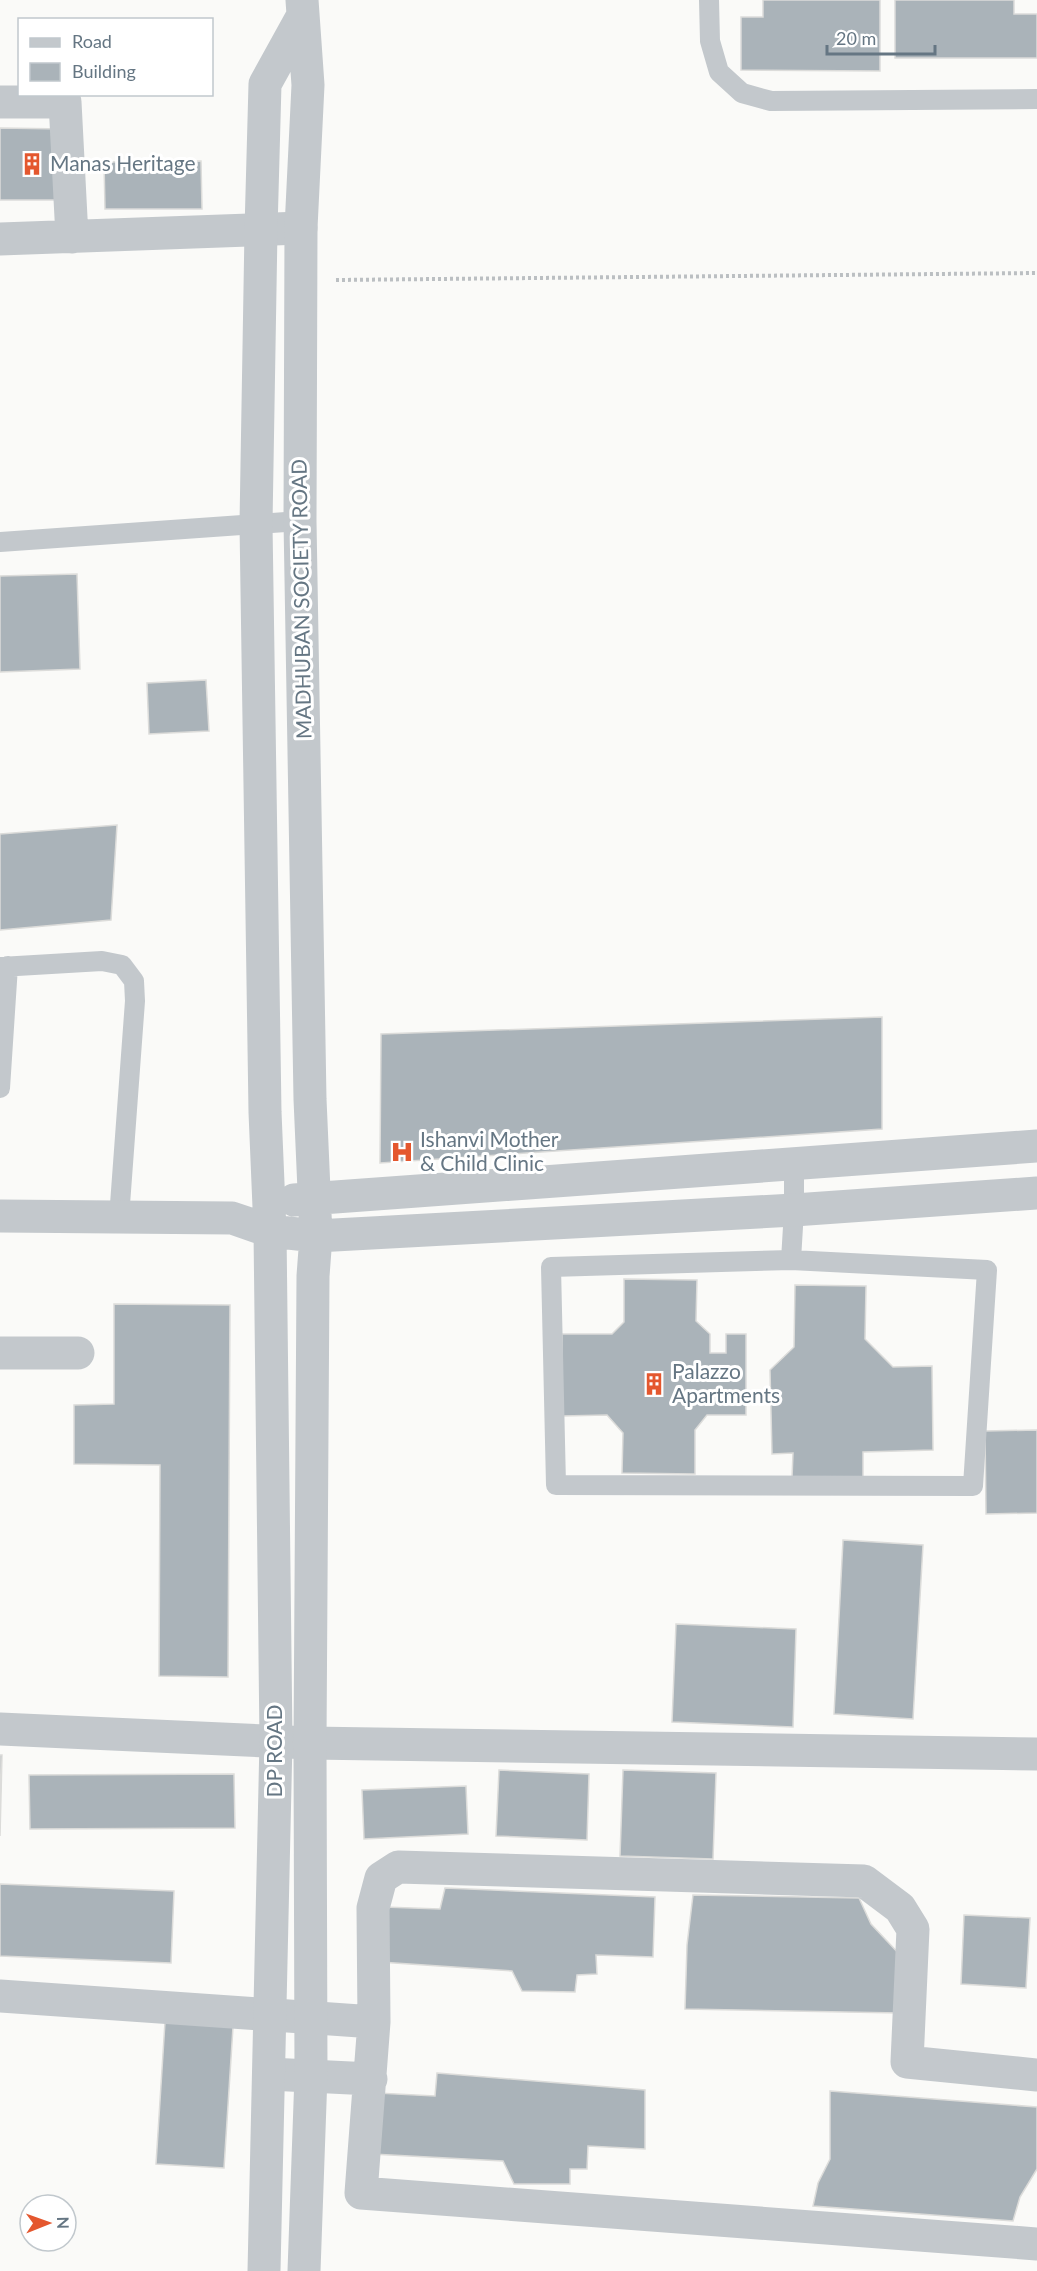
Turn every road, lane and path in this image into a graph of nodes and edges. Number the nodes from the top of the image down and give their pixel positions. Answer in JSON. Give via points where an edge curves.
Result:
{"nodes":[{"id":1,"x":710,"y":0,"type":"edge"},
{"id":2,"x":302,"y":8,"type":"edge"},
{"id":3,"x":1037,"y":99,"type":"edge"},
{"id":4,"x":0,"y":102,"type":"edge"},
{"id":5,"x":301,"y":228,"type":"junction"},
{"id":6,"x":261,"y":230,"type":"junction"},
{"id":7,"x":72,"y":237,"type":"junction"},
{"id":8,"x":0,"y":240,"type":"edge"},
{"id":9,"x":1037,"y":273,"type":"edge"},
{"id":10,"x":301,"y":280,"type":"junction"},
{"id":11,"x":300,"y":521,"type":"junction"},
{"id":12,"x":256,"y":524,"type":"junction"},
{"id":13,"x":0,"y":542,"type":"edge"},
{"id":14,"x":4,"y":966,"type":"edge"},
{"id":15,"x":0,"y":1088,"type":"edge"},
{"id":16,"x":1037,"y":1146,"type":"edge"},
{"id":17,"x":794,"y":1162,"type":"junction"},
{"id":18,"x":1037,"y":1193,"type":"edge"},
{"id":19,"x":315,"y":1198,"type":"junction"},
{"id":20,"x":794,"y":1210,"type":"junction"},
{"id":21,"x":0,"y":1216,"type":"edge"},
{"id":22,"x":269,"y":1217,"type":"junction"},
{"id":23,"x":119,"y":1218,"type":"junction"},
{"id":24,"x":316,"y":1236,"type":"junction"},
{"id":25,"x":791,"y":1260,"type":"junction"},
{"id":26,"x":0,"y":1353,"type":"edge"},
{"id":27,"x":78,"y":1353,"type":"dead end"},
{"id":28,"x":0,"y":1729,"type":"edge"},
{"id":29,"x":276,"y":1741,"type":"junction"},
{"id":30,"x":310,"y":1743,"type":"junction"},
{"id":31,"x":1037,"y":1754,"type":"edge"},
{"id":32,"x":0,"y":1996,"type":"edge"},
{"id":33,"x":271,"y":2015,"type":"junction"},
{"id":34,"x":311,"y":2017,"type":"junction"},
{"id":35,"x":374,"y":2022,"type":"junction"},
{"id":36,"x":269,"y":2074,"type":"junction"},
{"id":37,"x":311,"y":2075,"type":"junction"},
{"id":38,"x":1037,"y":2075,"type":"edge"},
{"id":39,"x":371,"y":2079,"type":"junction"},
{"id":40,"x":1037,"y":2244,"type":"edge"},
{"id":41,"x":264,"y":2271,"type":"edge"},
{"id":42,"x":304,"y":2271,"type":"edge"}],
"edges":[{"from":1,"to":3,"type":"lane","via":[[710,41],[718,72],[742,93],[771,101]]},
{"from":2,"to":5,"type":"street","name":"MADHUBAN SOCIETY ROAD","via":[[308,85]]},
{"from":2,"to":6,"type":"street","name":"DP ROAD","via":[[265,84]]},
{"from":4,"to":7,"type":"street","via":[[65,102]]},
{"from":5,"to":6,"type":"street"},
{"from":5,"to":10,"type":"street","name":"MADHUBAN SOCIETY ROAD"},
{"from":6,"to":7,"type":"street"},
{"from":6,"to":12,"type":"street","name":"DP ROAD"},
{"from":7,"to":8,"type":"street"},
{"from":9,"to":10,"type":"path"},
{"from":10,"to":11,"type":"street","name":"MADHUBAN SOCIETY ROAD"},
{"from":11,"to":12,"type":"lane"},
{"from":11,"to":19,"type":"street","name":"MADHUBAN SOCIETY ROAD"},
{"from":12,"to":13,"type":"lane"},
{"from":12,"to":22,"type":"street","name":"DP ROAD"},
{"from":14,"to":15,"type":"lane"},
{"from":14,"to":23,"type":"lane","via":[[102,961],[122,965],[134,981]]},
{"from":16,"to":17,"type":"street"},
{"from":17,"to":19,"type":"street"},
{"from":17,"to":20,"type":"lane"},
{"from":18,"to":20,"type":"street"},
{"from":19,"to":22,"type":"street"},
{"from":19,"to":24,"type":"street","name":"MADHUBAN SOCIETY ROAD"},
{"from":20,"to":24,"type":"street"},
{"from":20,"to":25,"type":"lane"},
{"from":21,"to":23,"type":"street"},
{"from":22,"to":23,"type":"street"},
{"from":22,"to":24,"type":"street"},
{"from":22,"to":29,"type":"street","name":"DP ROAD"},
{"from":24,"to":30,"type":"street","name":"DP ROAD"},
{"from":25,"to":25,"type":"lane","via":[[987,1270],[972,1486],[556,1485],[551,1267]]},
{"from":26,"to":27,"type":"street"},
{"from":28,"to":29,"type":"street"},
{"from":29,"to":30,"type":"street"},
{"from":29,"to":33,"type":"street","name":"DP ROAD"},
{"from":30,"to":31,"type":"street"},
{"from":30,"to":34,"type":"street","name":"DP ROAD"},
{"from":32,"to":33,"type":"street"},
{"from":33,"to":34,"type":"street"},
{"from":33,"to":36,"type":"street","name":"DP ROAD"},
{"from":34,"to":35,"type":"street"},
{"from":34,"to":37,"type":"street","name":"DP ROAD"},
{"from":35,"to":38,"type":"street","via":[[373,1908],[381,1878],[398,1867],[864,1881],[900,1908],[913,1929],[907,2062]]},
{"from":35,"to":39,"type":"street"},
{"from":36,"to":37,"type":"street"},
{"from":36,"to":41,"type":"street","name":"DP ROAD"},
{"from":37,"to":39,"type":"street"},
{"from":37,"to":42,"type":"street","name":"DP ROAD"},
{"from":39,"to":40,"type":"street","via":[[361,2193]]}]}
